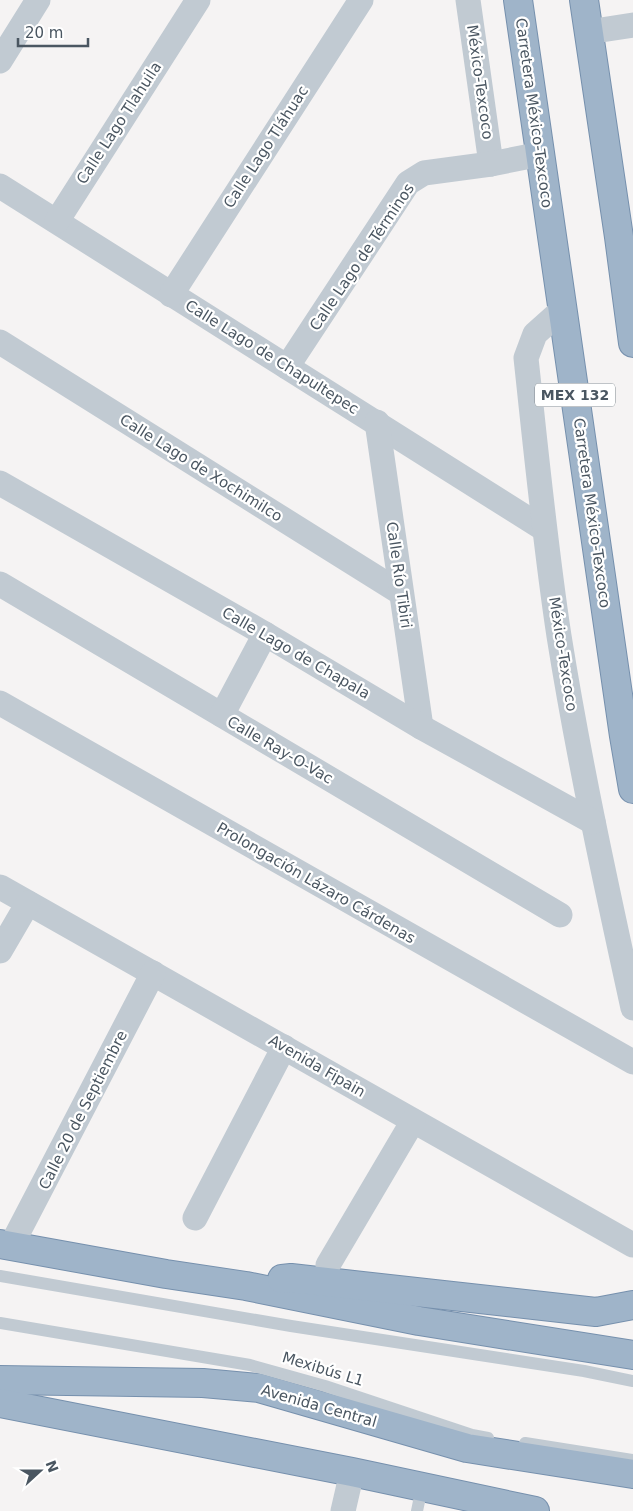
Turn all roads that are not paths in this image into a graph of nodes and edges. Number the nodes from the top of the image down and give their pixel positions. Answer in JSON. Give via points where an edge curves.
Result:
{"nodes":[{"id":1,"x":38,"y":0,"type":"edge"},
{"id":2,"x":198,"y":0,"type":"edge"},
{"id":3,"x":361,"y":0,"type":"edge"},
{"id":4,"x":468,"y":0,"type":"edge"},
{"id":5,"x":518,"y":0,"type":"edge"},
{"id":6,"x":584,"y":0,"type":"edge"},
{"id":7,"x":633,"y":25,"type":"edge"},
{"id":8,"x":588,"y":32,"type":"junction"},
{"id":9,"x":0,"y":60,"type":"edge"},
{"id":10,"x":541,"y":154,"type":"junction"},
{"id":11,"x":491,"y":164,"type":"junction"},
{"id":12,"x":0,"y":186,"type":"edge"},
{"id":13,"x":57,"y":221,"type":"junction"},
{"id":14,"x":626,"y":236,"type":"edge"},
{"id":15,"x":171,"y":295,"type":"junction"},
{"id":16,"x":563,"y":309,"type":"junction"},
{"id":17,"x":0,"y":342,"type":"edge"},
{"id":18,"x":633,"y":343,"type":"edge"},
{"id":19,"x":288,"y":367,"type":"junction"},
{"id":20,"x":377,"y":422,"type":"junction"},
{"id":21,"x":0,"y":483,"type":"edge"},
{"id":22,"x":544,"y":529,"type":"junction"},
{"id":23,"x":0,"y":584,"type":"edge"},
{"id":24,"x":401,"y":593,"type":"junction"},
{"id":25,"x":265,"y":634,"type":"junction"},
{"id":26,"x":0,"y":703,"type":"edge"},
{"id":27,"x":222,"y":716,"type":"junction"},
{"id":28,"x":421,"y":727,"type":"junction"},
{"id":29,"x":633,"y":789,"type":"edge"},
{"id":30,"x":593,"y":822,"type":"junction"},
{"id":31,"x":0,"y":887,"type":"edge"},
{"id":32,"x":28,"y":903,"type":"junction"},
{"id":33,"x":560,"y":914,"type":"dead end"},
{"id":34,"x":0,"y":951,"type":"edge"},
{"id":35,"x":153,"y":974,"type":"junction"},
{"id":36,"x":633,"y":1008,"type":"edge"},
{"id":37,"x":284,"y":1047,"type":"junction"},
{"id":38,"x":633,"y":1062,"type":"edge"},
{"id":39,"x":413,"y":1120,"type":"junction"},
{"id":40,"x":195,"y":1218,"type":"dead end"},
{"id":41,"x":6,"y":1245,"type":"edge"},
{"id":42,"x":633,"y":1245,"type":"edge"},
{"id":43,"x":328,"y":1265,"type":"dead end"},
{"id":44,"x":0,"y":1276,"type":"edge"},
{"id":45,"x":246,"y":1286,"type":"junction"},
{"id":46,"x":633,"y":1305,"type":"edge"},
{"id":47,"x":0,"y":1322,"type":"edge"},
{"id":48,"x":633,"y":1355,"type":"edge"},
{"id":49,"x":0,"y":1380,"type":"edge"},
{"id":50,"x":633,"y":1381,"type":"edge"},
{"id":51,"x":0,"y":1403,"type":"edge"},
{"id":52,"x":633,"y":1460,"type":"edge"},
{"id":53,"x":352,"y":1472,"type":"junction"},
{"id":54,"x":633,"y":1474,"type":"edge"},
{"id":55,"x":420,"y":1499,"type":"edge"},
{"id":56,"x":513,"y":1508,"type":"edge"},
{"id":57,"x":343,"y":1511,"type":"edge"},
{"id":58,"x":536,"y":1511,"type":"edge"}],
"edges":[{"from":1,"to":9,"type":"street"},
{"from":2,"to":13,"type":"street","name":"Calle Lago Tlahuila"},
{"from":3,"to":15,"type":"street","name":"Calle Lago Tláhuac"},
{"from":4,"to":11,"type":"street","name":"México-Texcoco"},
{"from":5,"to":10,"type":"highway","name":"Carretera México-Texcoco","number":"MEX 132"},
{"from":6,"to":8,"type":"highway"},
{"from":7,"to":8,"type":"street"},
{"from":8,"to":14,"type":"highway"},
{"from":10,"to":11,"type":"street","name":"Calle Lago de Términos"},
{"from":10,"to":16,"type":"highway","name":"Carretera México-Texcoco","number":"MEX 132"},
{"from":11,"to":19,"type":"street","name":"Calle Lago de Términos","via":[[424,173],[408,182]]},
{"from":12,"to":13,"type":"street","name":"Calle Lago de Chapultepec"},
{"from":13,"to":15,"type":"street","name":"Calle Lago de Chapultepec"},
{"from":14,"to":18,"type":"highway"},
{"from":15,"to":19,"type":"street","name":"Calle Lago de Chapultepec"},
{"from":16,"to":22,"type":"street","name":"México-Texcoco","via":[[535,334],[526,358]]},
{"from":16,"to":29,"type":"highway","name":"Carretera México-Texcoco","number":"MEX 132"},
{"from":17,"to":24,"type":"street","name":"Calle Lago de Xochimilco"},
{"from":19,"to":20,"type":"street","name":"Calle Lago de Chapultepec"},
{"from":20,"to":22,"type":"street","name":"Calle Lago de Chapultepec"},
{"from":20,"to":24,"type":"street","name":"Calle Río Tibiri"},
{"from":21,"to":25,"type":"street","name":"Calle Lago de Chapala"},
{"from":22,"to":30,"type":"street","name":"México-Texcoco","via":[[559,636]]},
{"from":23,"to":27,"type":"street","name":"Calle Ray-O-Vac"},
{"from":24,"to":28,"type":"street","name":"Calle Río Tibiri"},
{"from":25,"to":27,"type":"street"},
{"from":25,"to":28,"type":"street","name":"Calle Lago de Chapala"},
{"from":26,"to":38,"type":"street","name":"Prolongación Lázaro Cárdenas"},
{"from":27,"to":33,"type":"street","name":"Calle Ray-O-Vac"},
{"from":28,"to":30,"type":"street","name":"Calle Lago de Chapala"},
{"from":30,"to":36,"type":"street","name":"México-Texcoco"},
{"from":31,"to":32,"type":"street","name":"Avenida Fipain"},
{"from":32,"to":34,"type":"street"},
{"from":32,"to":35,"type":"street","name":"Avenida Fipain"},
{"from":35,"to":37,"type":"street","name":"Avenida Fipain"},
{"from":35,"to":41,"type":"street","name":"Calle 20 de Septiembre"},
{"from":37,"to":39,"type":"street","name":"Avenida Fipain"},
{"from":37,"to":40,"type":"street"},
{"from":39,"to":42,"type":"street","name":"Avenida Fipain"},
{"from":39,"to":43,"type":"street"},
{"from":41,"to":45,"type":"highway"},
{"from":44,"to":50,"type":"lane"},
{"from":45,"to":46,"type":"highway","via":[[291,1278],[596,1312]]},
{"from":45,"to":48,"type":"highway","via":[[419,1321]]},
{"from":47,"to":52,"type":"lane","name":"Mexibús L1","via":[[250,1365],[325,1386],[472,1435]]},
{"from":49,"to":54,"type":"highway","name":"Avenida Central","via":[[203,1383],[259,1388],[467,1448]]},
{"from":51,"to":53,"type":"highway"},
{"from":53,"to":55,"type":"highway"},
{"from":53,"to":57,"type":"street"},
{"from":55,"to":56,"type":"highway"},
{"from":56,"to":58,"type":"highway"}]}
